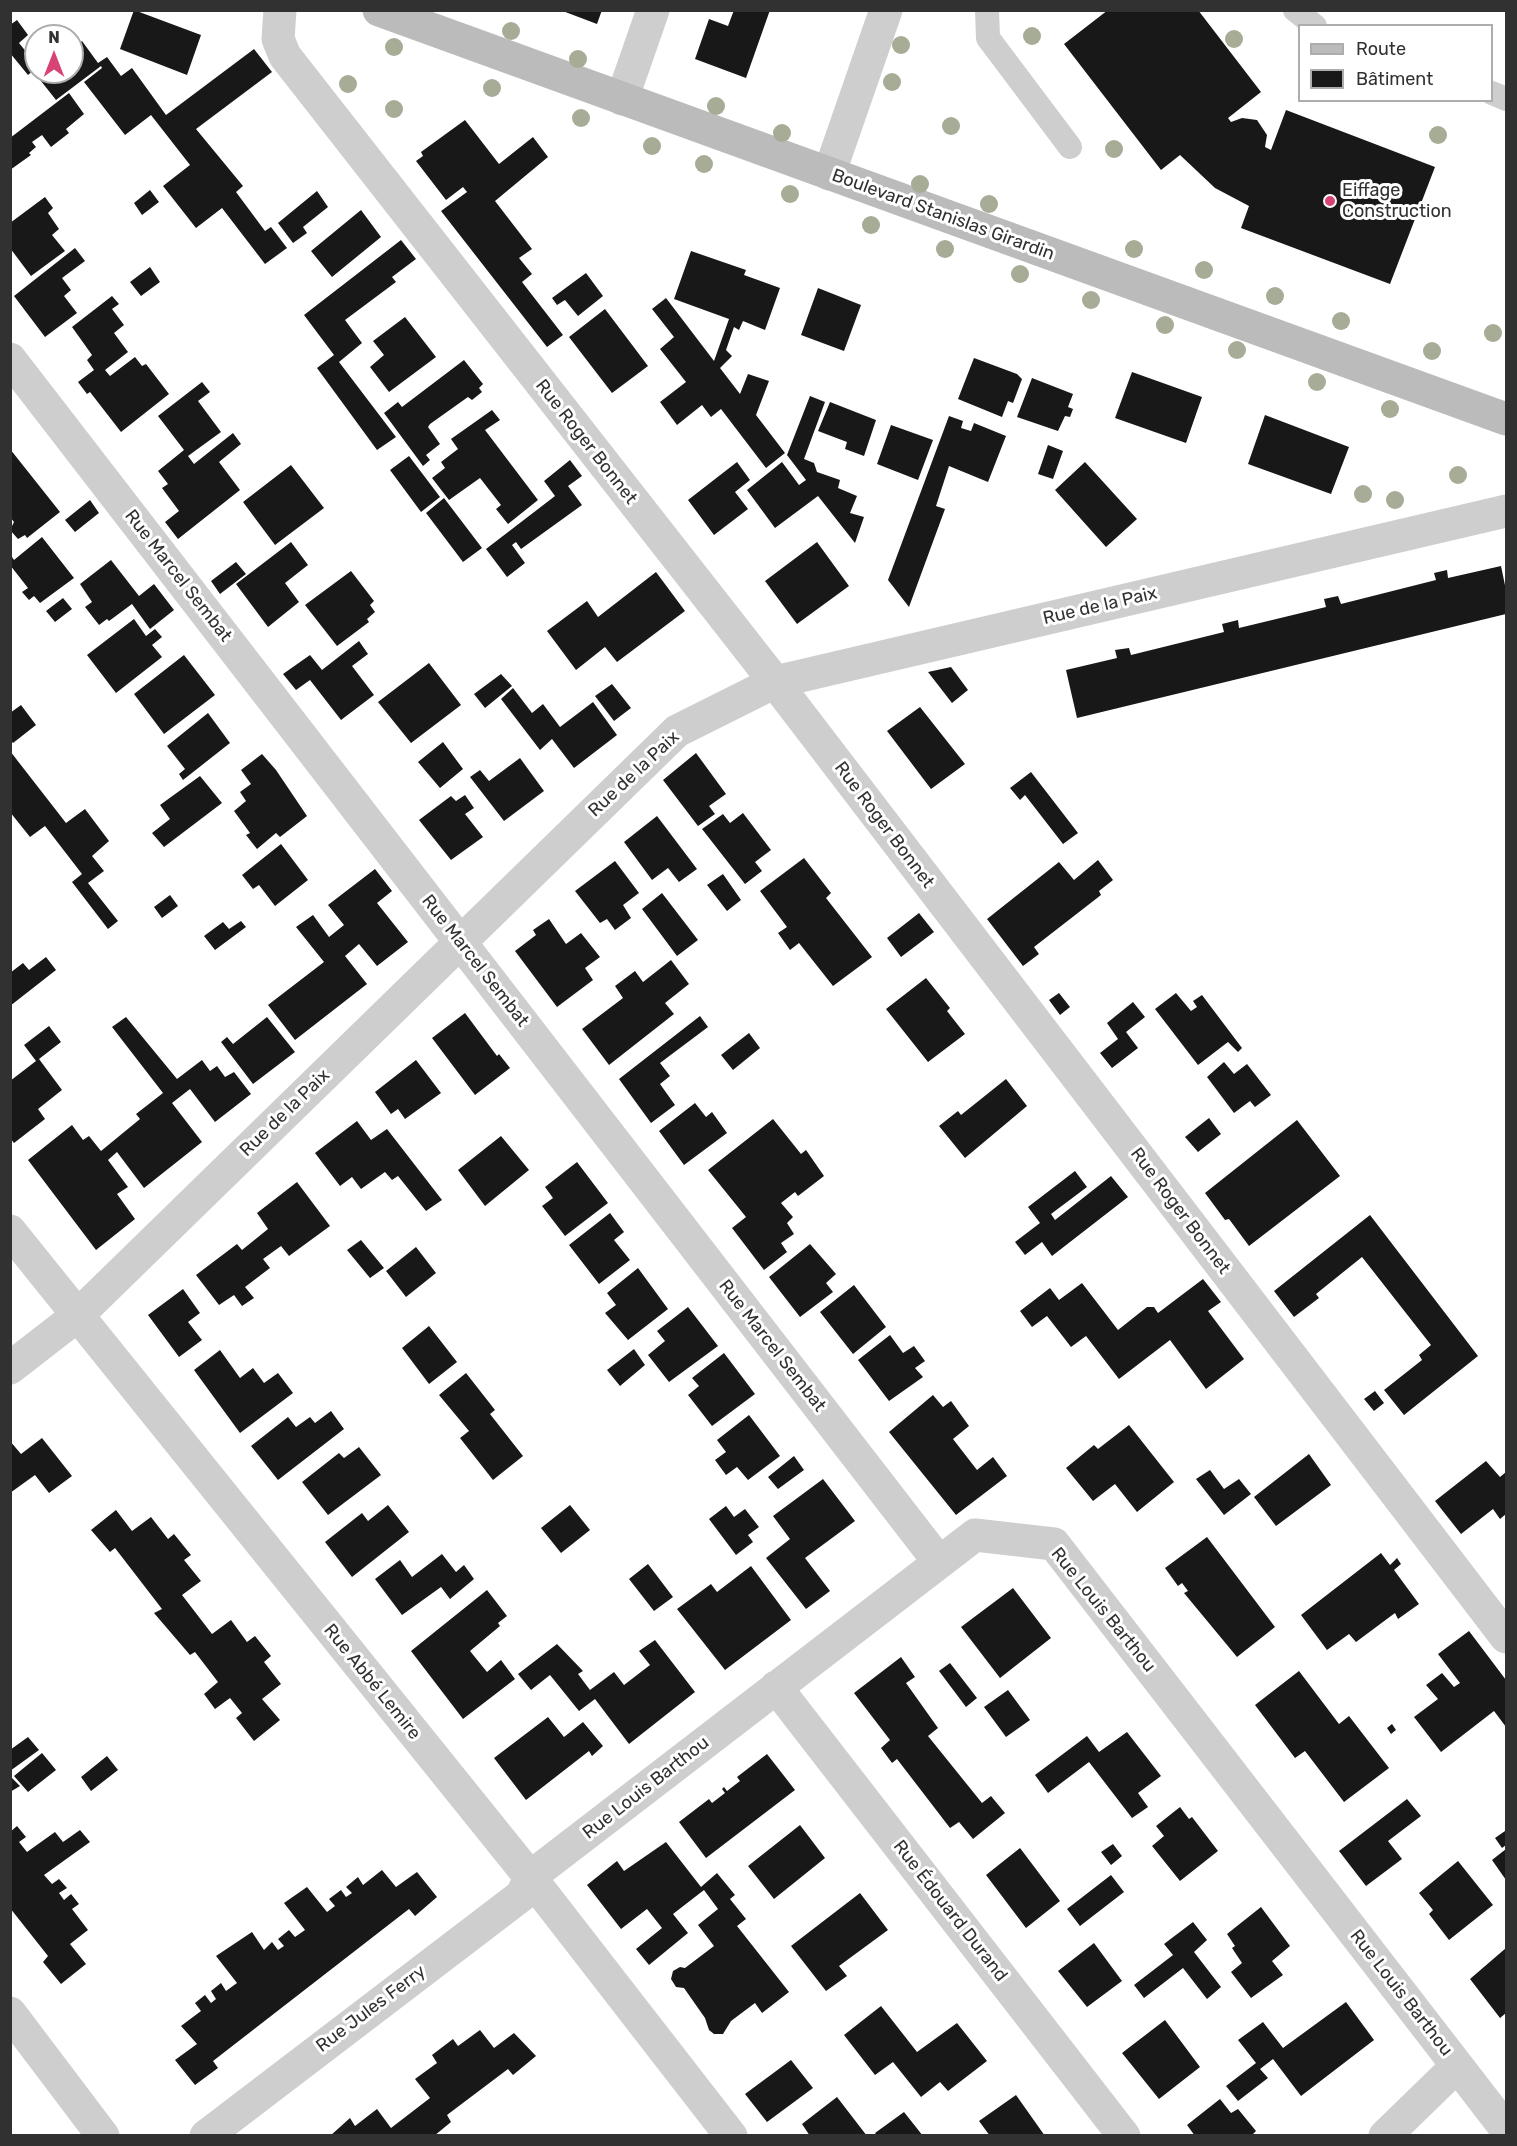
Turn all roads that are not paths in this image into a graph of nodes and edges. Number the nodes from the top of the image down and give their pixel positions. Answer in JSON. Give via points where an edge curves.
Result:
{"nodes":[{"id":1,"x":280,"y":10,"type":"edge"},
{"id":2,"x":379,"y":10,"type":"edge"},
{"id":3,"x":653,"y":10,"type":"edge"},
{"id":4,"x":886,"y":10,"type":"edge"},
{"id":5,"x":987,"y":10,"type":"edge"},
{"id":6,"x":1295,"y":10,"type":"edge"},
{"id":7,"x":1312,"y":24,"type":"edge"},
{"id":8,"x":622,"y":99,"type":"junction"},
{"id":9,"x":1070,"y":147,"type":"dead end"},
{"id":10,"x":829,"y":174,"type":"junction"},
{"id":11,"x":10,"y":359,"type":"edge"},
{"id":12,"x":1506,"y":419,"type":"edge"},
{"id":13,"x":1506,"y":511,"type":"edge"},
{"id":14,"x":775,"y":682,"type":"junction"},
{"id":15,"x":461,"y":942,"type":"junction"},
{"id":16,"x":10,"y":1231,"type":"edge"},
{"id":17,"x":76,"y":1316,"type":"junction"},
{"id":18,"x":10,"y":1368,"type":"edge"},
{"id":19,"x":939,"y":1562,"type":"junction"},
{"id":20,"x":1506,"y":1637,"type":"edge"},
{"id":21,"x":776,"y":1687,"type":"junction"},
{"id":22,"x":530,"y":1877,"type":"junction"},
{"id":23,"x":10,"y":2013,"type":"edge"},
{"id":24,"x":1458,"y":2066,"type":"junction"},
{"id":25,"x":1506,"y":2129,"type":"edge"},
{"id":26,"x":103,"y":2136,"type":"edge"},
{"id":27,"x":206,"y":2136,"type":"edge"},
{"id":28,"x":731,"y":2136,"type":"edge"},
{"id":29,"x":1124,"y":2136,"type":"edge"},
{"id":30,"x":1385,"y":2136,"type":"edge"}],
"edges":[{"from":1,"to":14,"type":"street","name":"Rue Roger Bonnet","via":[[278,39],[285,56]]},
{"from":2,"to":8,"type":"main road","name":"Boulevard Stanislas Girardin"},
{"from":3,"to":8,"type":"street"},
{"from":4,"to":10,"type":"street"},
{"from":5,"to":9,"type":"lane","via":[[988,38]]},
{"from":6,"to":7,"type":"lane"},
{"from":8,"to":10,"type":"main road","name":"Boulevard Stanislas Girardin"},
{"from":10,"to":12,"type":"main road","name":"Boulevard Stanislas Girardin"},
{"from":11,"to":15,"type":"street","name":"Rue Marcel Sembat"},
{"from":13,"to":14,"type":"street","name":"Rue de la Paix"},
{"from":14,"to":15,"type":"street","name":"Rue de la Paix","via":[[677,731]]},
{"from":14,"to":20,"type":"street","name":"Rue Roger Bonnet"},
{"from":15,"to":17,"type":"street","name":"Rue de la Paix"},
{"from":15,"to":19,"type":"street","name":"Rue Marcel Sembat"},
{"from":16,"to":17,"type":"street","name":"Rue Abbé Lemire"},
{"from":17,"to":18,"type":"street","name":"Rue de la Paix"},
{"from":17,"to":22,"type":"street","name":"Rue Abbé Lemire"},
{"from":19,"to":21,"type":"street","name":"Rue Louis Barthou"},
{"from":19,"to":24,"type":"street","name":"Rue Louis Barthou","via":[[975,1535],[1054,1544]]},
{"from":21,"to":22,"type":"street","name":"Rue Louis Barthou"},
{"from":21,"to":29,"type":"street","name":"Rue Édouard Durand"},
{"from":22,"to":27,"type":"street","name":"Rue Jules Ferry","via":[[522,1895]]},
{"from":22,"to":28,"type":"street","name":"Rue Abbé Lemire"},
{"from":23,"to":26,"type":"street"},
{"from":24,"to":25,"type":"street"},
{"from":24,"to":30,"type":"street"}]}
